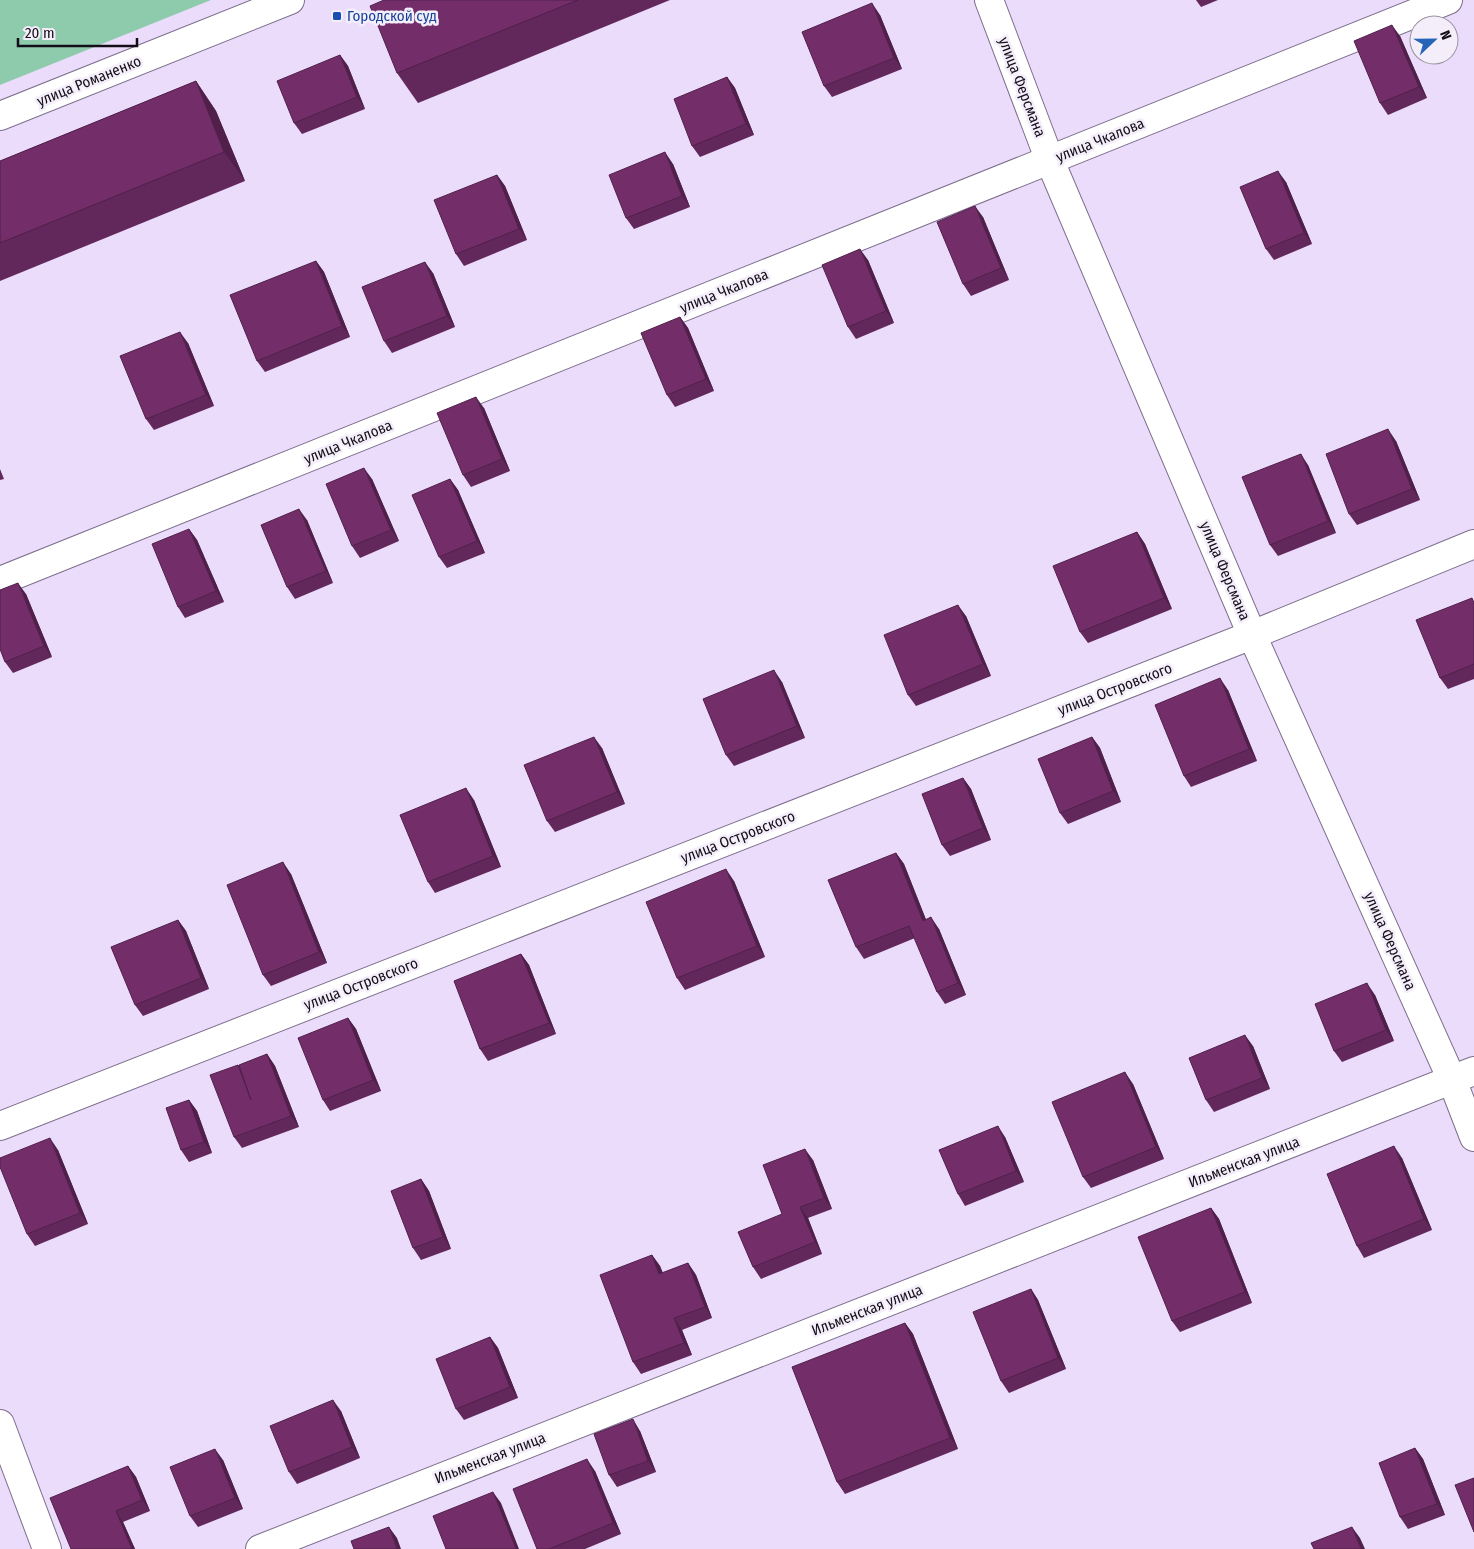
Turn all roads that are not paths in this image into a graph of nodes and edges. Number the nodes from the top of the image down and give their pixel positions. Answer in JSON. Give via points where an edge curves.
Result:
{"nodes":[{"id":1,"x":290,"y":0,"type":"edge"},
{"id":2,"x":989,"y":0,"type":"edge"},
{"id":3,"x":1448,"y":0,"type":"edge"},
{"id":4,"x":0,"y":116,"type":"edge"},
{"id":5,"x":1050,"y":161,"type":"junction"},
{"id":6,"x":1474,"y":544,"type":"edge"},
{"id":7,"x":0,"y":581,"type":"edge"},
{"id":8,"x":1252,"y":635,"type":"junction"},
{"id":9,"x":1463,"y":1076,"type":"edge"},
{"id":10,"x":0,"y":1126,"type":"edge"},
{"id":11,"x":1474,"y":1137,"type":"edge"},
{"id":12,"x":0,"y":1424,"type":"edge"},
{"id":13,"x":47,"y":1549,"type":"edge"},
{"id":14,"x":260,"y":1549,"type":"edge"}],
"edges":[{"from":1,"to":4,"type":"street","name":"улица Романенко"},
{"from":2,"to":5,"type":"street","name":"улица Ферсмана"},
{"from":3,"to":5,"type":"street","name":"улица Чкалова"},
{"from":5,"to":7,"type":"street","name":"улица Чкалова"},
{"from":5,"to":8,"type":"street","name":"улица Ферсмана"},
{"from":6,"to":8,"type":"street","name":"улица Островского"},
{"from":8,"to":9,"type":"street","name":"улица Ферсмана"},
{"from":8,"to":10,"type":"street","name":"улица Островского"},
{"from":9,"to":11,"type":"street","name":"улица Ферсмана"},
{"from":9,"to":14,"type":"street","name":"Ильменская улица"},
{"from":12,"to":13,"type":"street"}]}
